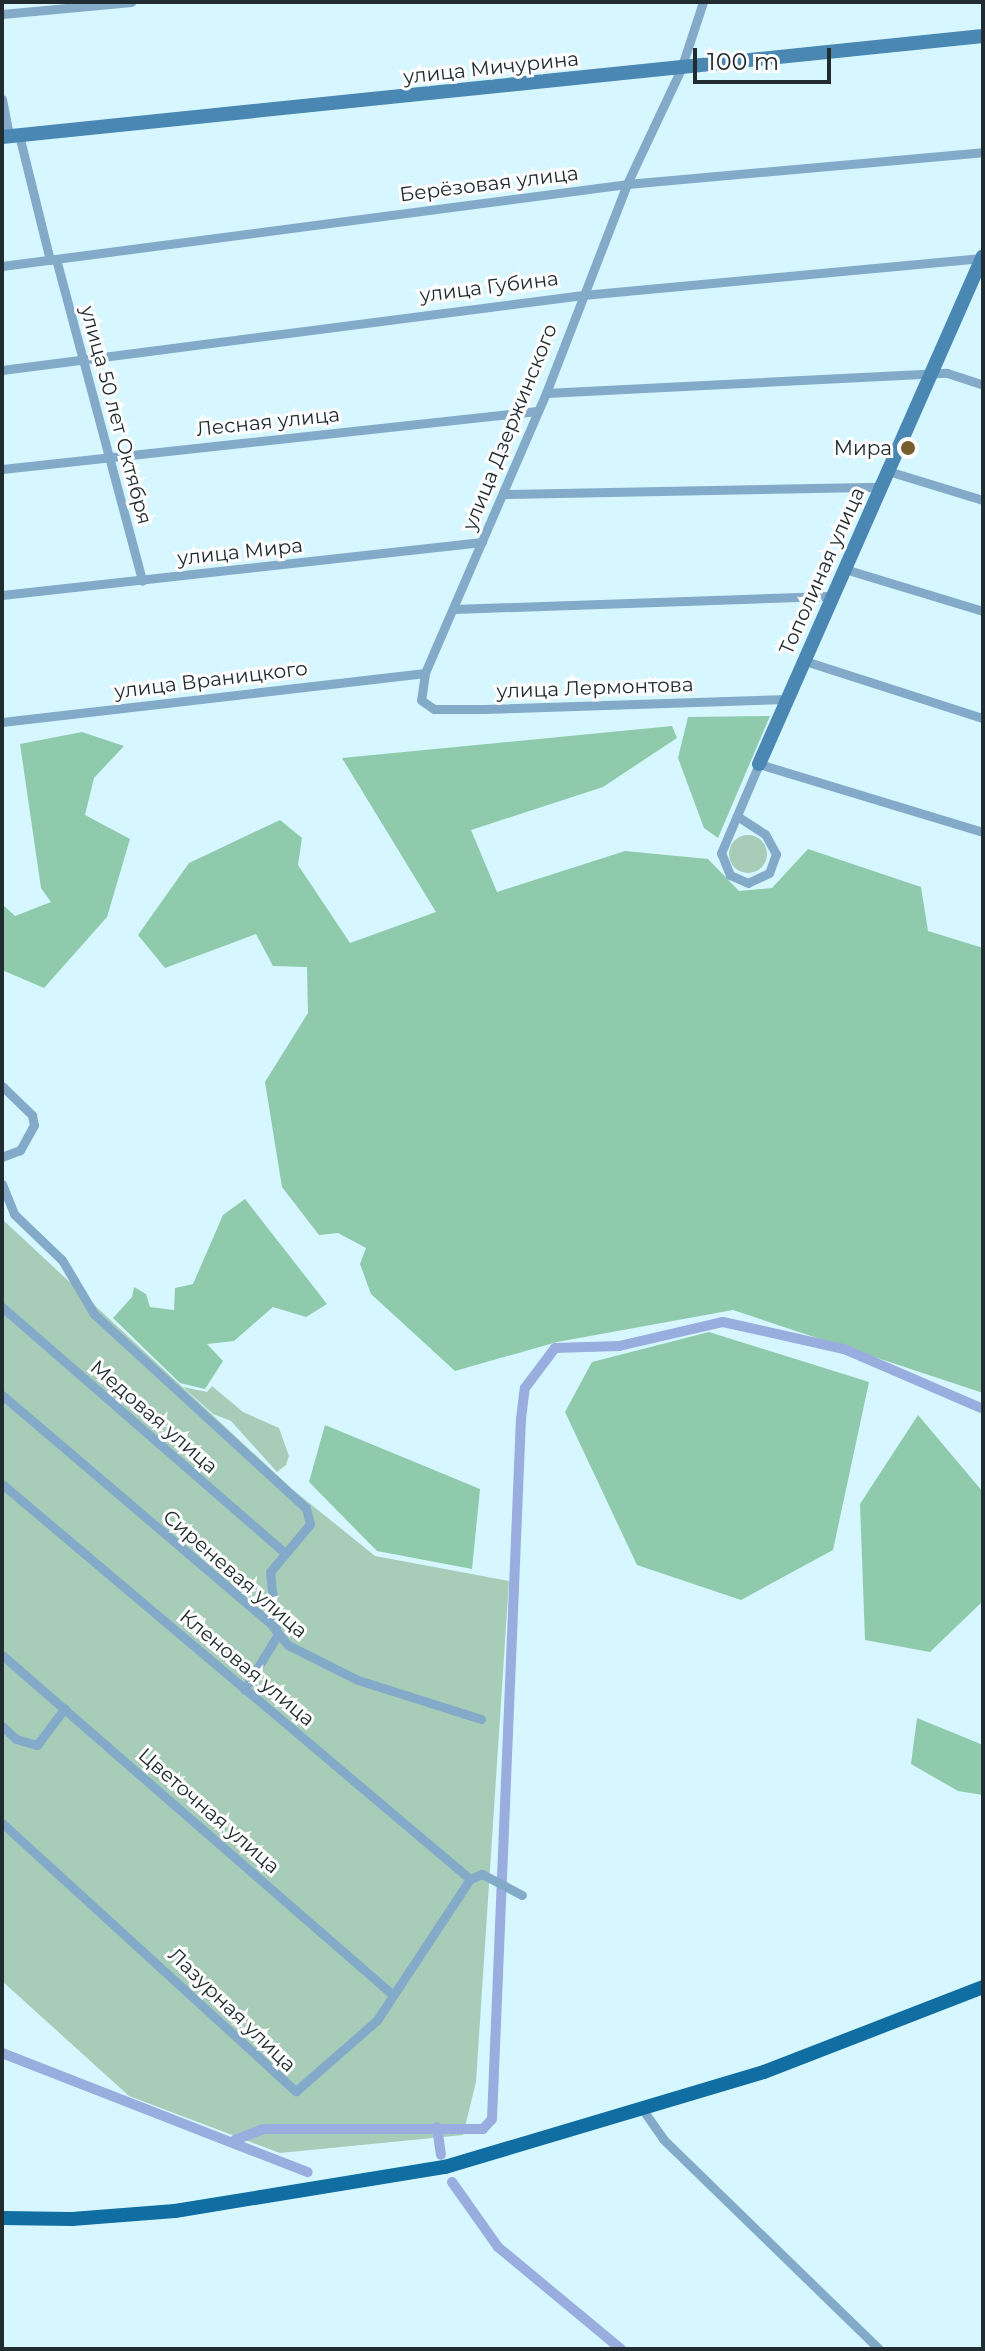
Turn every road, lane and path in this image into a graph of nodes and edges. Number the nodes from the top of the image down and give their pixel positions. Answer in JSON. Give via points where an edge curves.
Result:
{"nodes":[{"id":1,"x":131,"y":2,"type":"edge"},
{"id":2,"x":703,"y":2,"type":"edge"},
{"id":3,"x":2,"y":14,"type":"edge"},
{"id":4,"x":983,"y":36,"type":"edge"},
{"id":5,"x":681,"y":69,"type":"junction"},
{"id":6,"x":2,"y":99,"type":"edge"},
{"id":7,"x":10,"y":136,"type":"edge"},
{"id":8,"x":983,"y":152,"type":"edge"},
{"id":9,"x":627,"y":184,"type":"junction"},
{"id":10,"x":983,"y":257,"type":"edge"},
{"id":11,"x":53,"y":259,"type":"junction"},
{"id":12,"x":2,"y":266,"type":"edge"},
{"id":13,"x":583,"y":295,"type":"junction"},
{"id":14,"x":83,"y":358,"type":"junction"},
{"id":15,"x":2,"y":370,"type":"edge"},
{"id":16,"x":930,"y":377,"type":"junction"},
{"id":17,"x":983,"y":385,"type":"edge"},
{"id":18,"x":546,"y":393,"type":"junction"},
{"id":19,"x":537,"y":411,"type":"junction"},
{"id":20,"x":110,"y":457,"type":"junction"},
{"id":21,"x":2,"y":469,"type":"edge"},
{"id":22,"x":888,"y":471,"type":"junction"},
{"id":23,"x":881,"y":487,"type":"junction"},
{"id":24,"x":504,"y":494,"type":"junction"},
{"id":25,"x":983,"y":500,"type":"edge"},
{"id":26,"x":482,"y":542,"type":"junction"},
{"id":27,"x":848,"y":570,"type":"junction"},
{"id":28,"x":142,"y":581,"type":"junction"},
{"id":29,"x":2,"y":595,"type":"edge"},
{"id":30,"x":836,"y":596,"type":"junction"},
{"id":31,"x":454,"y":609,"type":"junction"},
{"id":32,"x":983,"y":611,"type":"edge"},
{"id":33,"x":805,"y":661,"type":"junction"},
{"id":34,"x":425,"y":673,"type":"junction"},
{"id":35,"x":420,"y":686,"type":"joint"},
{"id":36,"x":787,"y":699,"type":"junction"},
{"id":37,"x":983,"y":718,"type":"edge"},
{"id":38,"x":2,"y":722,"type":"edge"},
{"id":39,"x":759,"y":764,"type":"junction"},
{"id":40,"x":737,"y":816,"type":"junction"},
{"id":41,"x":983,"y":832,"type":"edge"},
{"id":42,"x":2,"y":1086,"type":"edge"},
{"id":43,"x":2,"y":1157,"type":"edge"},
{"id":44,"x":2,"y":1184,"type":"edge"},
{"id":45,"x":2,"y":1307,"type":"edge"},
{"id":46,"x":2,"y":1395,"type":"edge"},
{"id":47,"x":2,"y":1484,"type":"edge"},
{"id":48,"x":284,"y":1552,"type":"junction"},
{"id":49,"x":277,"y":1632,"type":"junction"},
{"id":50,"x":2,"y":1655,"type":"edge"},
{"id":51,"x":244,"y":1690,"type":"junction"},
{"id":52,"x":65,"y":1708,"type":"junction"},
{"id":53,"x":481,"y":1719,"type":"dead end"},
{"id":54,"x":2,"y":1726,"type":"edge"},
{"id":55,"x":2,"y":1823,"type":"edge"},
{"id":56,"x":470,"y":1879,"type":"junction"},
{"id":57,"x":522,"y":1895,"type":"dead end"},
{"id":58,"x":983,"y":1987,"type":"edge"},
{"id":59,"x":393,"y":1995,"type":"junction"},
{"id":60,"x":643,"y":2110,"type":"junction"},
{"id":61,"x":2,"y":2218,"type":"edge"},
{"id":62,"x":879,"y":2349,"type":"edge"}],
"edges":[{"from":1,"to":3,"type":"street"},
{"from":2,"to":5,"type":"street","name":"улица Дзержинского"},
{"from":4,"to":5,"type":"street","name":"улица Мичурина"},
{"from":5,"to":7,"type":"street","name":"улица Мичурина"},
{"from":5,"to":9,"type":"street","name":"улица Дзержинского"},
{"from":6,"to":7,"type":"street","name":"улица 50 лет Октября"},
{"from":7,"to":11,"type":"street","name":"улица 50 лет Октября"},
{"from":8,"to":9,"type":"street","name":"Берёзовая улица"},
{"from":9,"to":11,"type":"street","name":"Берёзовая улица"},
{"from":9,"to":13,"type":"street","name":"улица Дзержинского"},
{"from":10,"to":13,"type":"street","name":"улица Губина"},
{"from":10,"to":16,"type":"street","name":"Тополиная улица"},
{"from":11,"to":12,"type":"street","name":"Берёзовая улица"},
{"from":11,"to":14,"type":"street","name":"улица 50 лет Октября"},
{"from":13,"to":14,"type":"street","name":"улица Губина"},
{"from":13,"to":18,"type":"street","name":"улица Дзержинского"},
{"from":14,"to":15,"type":"street","name":"улица Губина"},
{"from":14,"to":20,"type":"street","name":"улица 50 лет Октября"},
{"from":16,"to":17,"type":"street","via":[[947,373]]},
{"from":16,"to":18,"type":"street"},
{"from":16,"to":22,"type":"street","name":"Тополиная улица"},
{"from":18,"to":19,"type":"street","name":"улица Дзержинского"},
{"from":19,"to":20,"type":"street","name":"Лесная улица"},
{"from":19,"to":24,"type":"street","name":"улица Дзержинского"},
{"from":20,"to":21,"type":"street","name":"Лесная улица"},
{"from":20,"to":28,"type":"street","name":"улица 50 лет Октября"},
{"from":22,"to":23,"type":"street","name":"Тополиная улица"},
{"from":22,"to":25,"type":"street"},
{"from":23,"to":24,"type":"street"},
{"from":23,"to":27,"type":"street","name":"Тополиная улица"},
{"from":24,"to":26,"type":"street","name":"улица Дзержинского"},
{"from":26,"to":28,"type":"street","name":"улица Мира"},
{"from":26,"to":31,"type":"street","name":"улица Дзержинского"},
{"from":27,"to":30,"type":"street","name":"Тополиная улица"},
{"from":27,"to":32,"type":"street"},
{"from":28,"to":29,"type":"street","name":"улица Мира"},
{"from":30,"to":31,"type":"street"},
{"from":30,"to":33,"type":"street","name":"Тополиная улица"},
{"from":31,"to":34,"type":"street","name":"улица Дзержинского"},
{"from":33,"to":36,"type":"street","name":"Тополиная улица"},
{"from":33,"to":37,"type":"street"},
{"from":34,"to":35,"type":"street","name":"улица Дзержинского"},
{"from":34,"to":38,"type":"street","name":"улица Враницкого"},
{"from":35,"to":36,"type":"street","name":"улица Лермонтова","via":[[421,700],[434,709]]},
{"from":36,"to":39,"type":"street","name":"Тополиная улица"},
{"from":39,"to":40,"type":"street","name":"Тополиная улица"},
{"from":39,"to":41,"type":"street"},
{"from":40,"to":40,"type":"street","name":"Тополиная улица","via":[[721,853],[724,867],[739,881],[756,882],[769,873],[776,854],[765,834]]},
{"from":42,"to":43,"type":"street","via":[[32,1115],[34,1125],[20,1150]]},
{"from":44,"to":48,"type":"street","via":[[14,1214],[62,1260],[94,1314],[302,1501],[310,1524]]},
{"from":45,"to":48,"type":"street","name":"Медовая улица"},
{"from":46,"to":49,"type":"street","name":"Сиреневая улица"},
{"from":47,"to":51,"type":"street","name":"Кленовая улица"},
{"from":48,"to":49,"type":"street","via":[[270,1572]]},
{"from":49,"to":51,"type":"street","via":[[258,1674]]},
{"from":49,"to":53,"type":"street","name":"Сиреневая улица","via":[[312,1661]]},
{"from":50,"to":52,"type":"street","name":"Цветочная улица"},
{"from":51,"to":56,"type":"street","name":"Кленовая улица"},
{"from":52,"to":54,"type":"street","via":[[37,1745],[16,1739]]},
{"from":52,"to":59,"type":"street","name":"Цветочная улица"},
{"from":55,"to":59,"type":"street","name":"Лазурная улица","via":[[296,2091],[377,2020]]},
{"from":56,"to":57,"type":"street","via":[[482,1874]]},
{"from":56,"to":59,"type":"street","name":"Лазурная улица"},
{"from":58,"to":60,"type":"main road","via":[[764,2072]]},
{"from":60,"to":61,"type":"main road","via":[[510,2150],[385,2178],[175,2211]]},
{"from":60,"to":62,"type":"street","via":[[663,2139]]}]}
